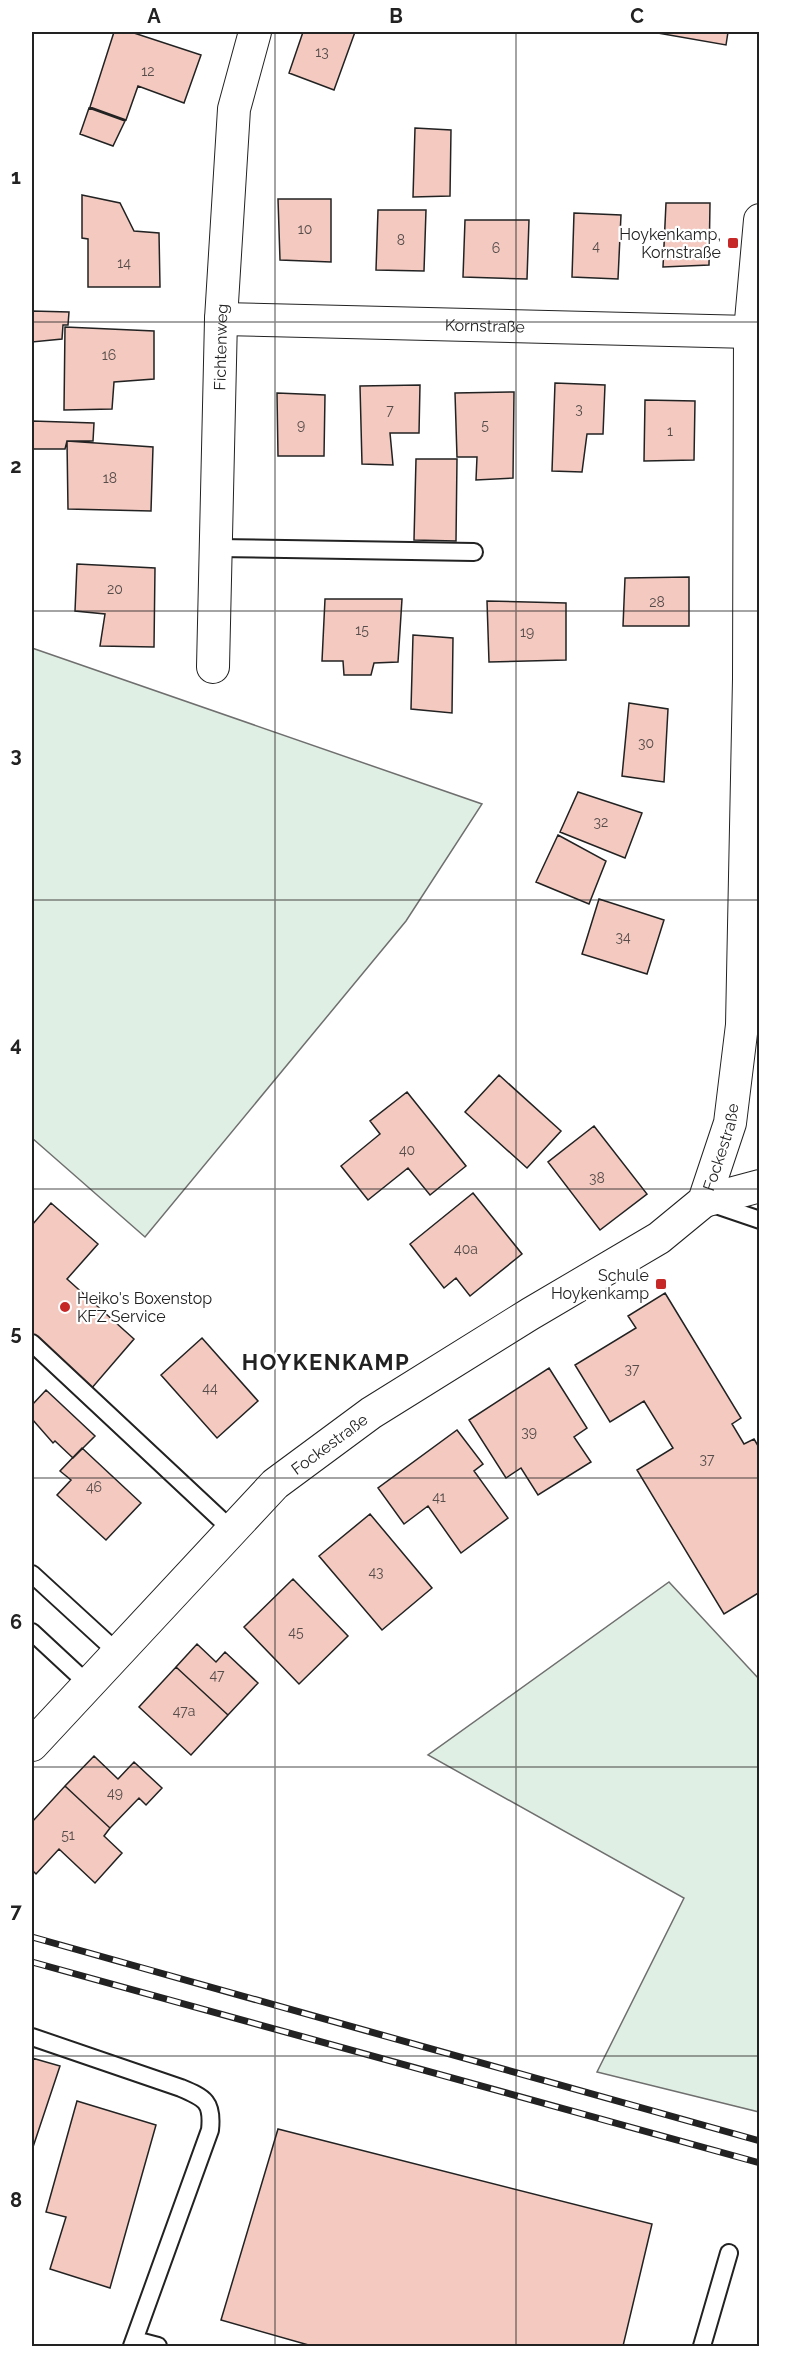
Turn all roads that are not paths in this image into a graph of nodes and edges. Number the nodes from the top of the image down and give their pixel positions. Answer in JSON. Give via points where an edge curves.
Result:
{"nodes":[{"id":1,"x":255,"y":32,"type":"edge"},
{"id":2,"x":759,"y":220,"type":"edge"},
{"id":3,"x":221,"y":319,"type":"junction"},
{"id":4,"x":750,"y":332,"type":"junction"},
{"id":5,"x":216,"y":548,"type":"junction"},
{"id":6,"x":474,"y":552,"type":"dead end"},
{"id":7,"x":213,"y":667,"type":"dead end"},
{"id":8,"x":754,"y":678,"type":"edge"},
{"id":9,"x":759,"y":1186,"type":"edge"},
{"id":10,"x":704,"y":1201,"type":"junction"},
{"id":11,"x":759,"y":1220,"type":"edge"},
{"id":12,"x":32,"y":1343,"type":"edge"},
{"id":13,"x":232,"y":1530,"type":"junction"},
{"id":14,"x":32,"y":1574,"type":"edge"},
{"id":15,"x":32,"y":1632,"type":"edge"},
{"id":16,"x":117,"y":1652,"type":"junction"},
{"id":17,"x":88,"y":1684,"type":"junction"},
{"id":18,"x":32,"y":1745,"type":"edge"},
{"id":19,"x":32,"y":2037,"type":"edge"},
{"id":20,"x":729,"y":2253,"type":"dead end"},
{"id":21,"x":133,"y":2343,"type":"edge"},
{"id":22,"x":158,"y":2346,"type":"edge"},
{"id":23,"x":702,"y":2346,"type":"edge"}],
"edges":[{"from":1,"to":3,"type":"street","name":"Fichtenweg","via":[[234,109]]},
{"from":2,"to":4,"type":"street","name":"Fockestraße"},
{"from":3,"to":4,"type":"street","name":"Kornstraße"},
{"from":3,"to":5,"type":"street","name":"Fichtenweg"},
{"from":4,"to":8,"type":"street","name":"Fockestraße"},
{"from":5,"to":6,"type":"lane"},
{"from":5,"to":7,"type":"street","name":"Fichtenweg"},
{"from":8,"to":10,"type":"street","name":"Fockestraße","via":[[742,1025],[730,1123]]},
{"from":9,"to":10,"type":"street"},
{"from":10,"to":11,"type":"lane"},
{"from":10,"to":13,"type":"street","name":"Fockestraße","via":[[659,1238],[371,1413],[276,1484]]},
{"from":12,"to":13,"type":"lane"},
{"from":13,"to":16,"type":"street","name":"Fockestraße"},
{"from":14,"to":16,"type":"lane"},
{"from":15,"to":17,"type":"lane"},
{"from":16,"to":17,"type":"street","name":"Fockestraße"},
{"from":17,"to":18,"type":"street","name":"Fockestraße"},
{"from":19,"to":21,"type":"lane","via":[[200,2096],[212,2115],[210,2130]]},
{"from":20,"to":23,"type":"lane"},
{"from":21,"to":22,"type":"lane"}]}
